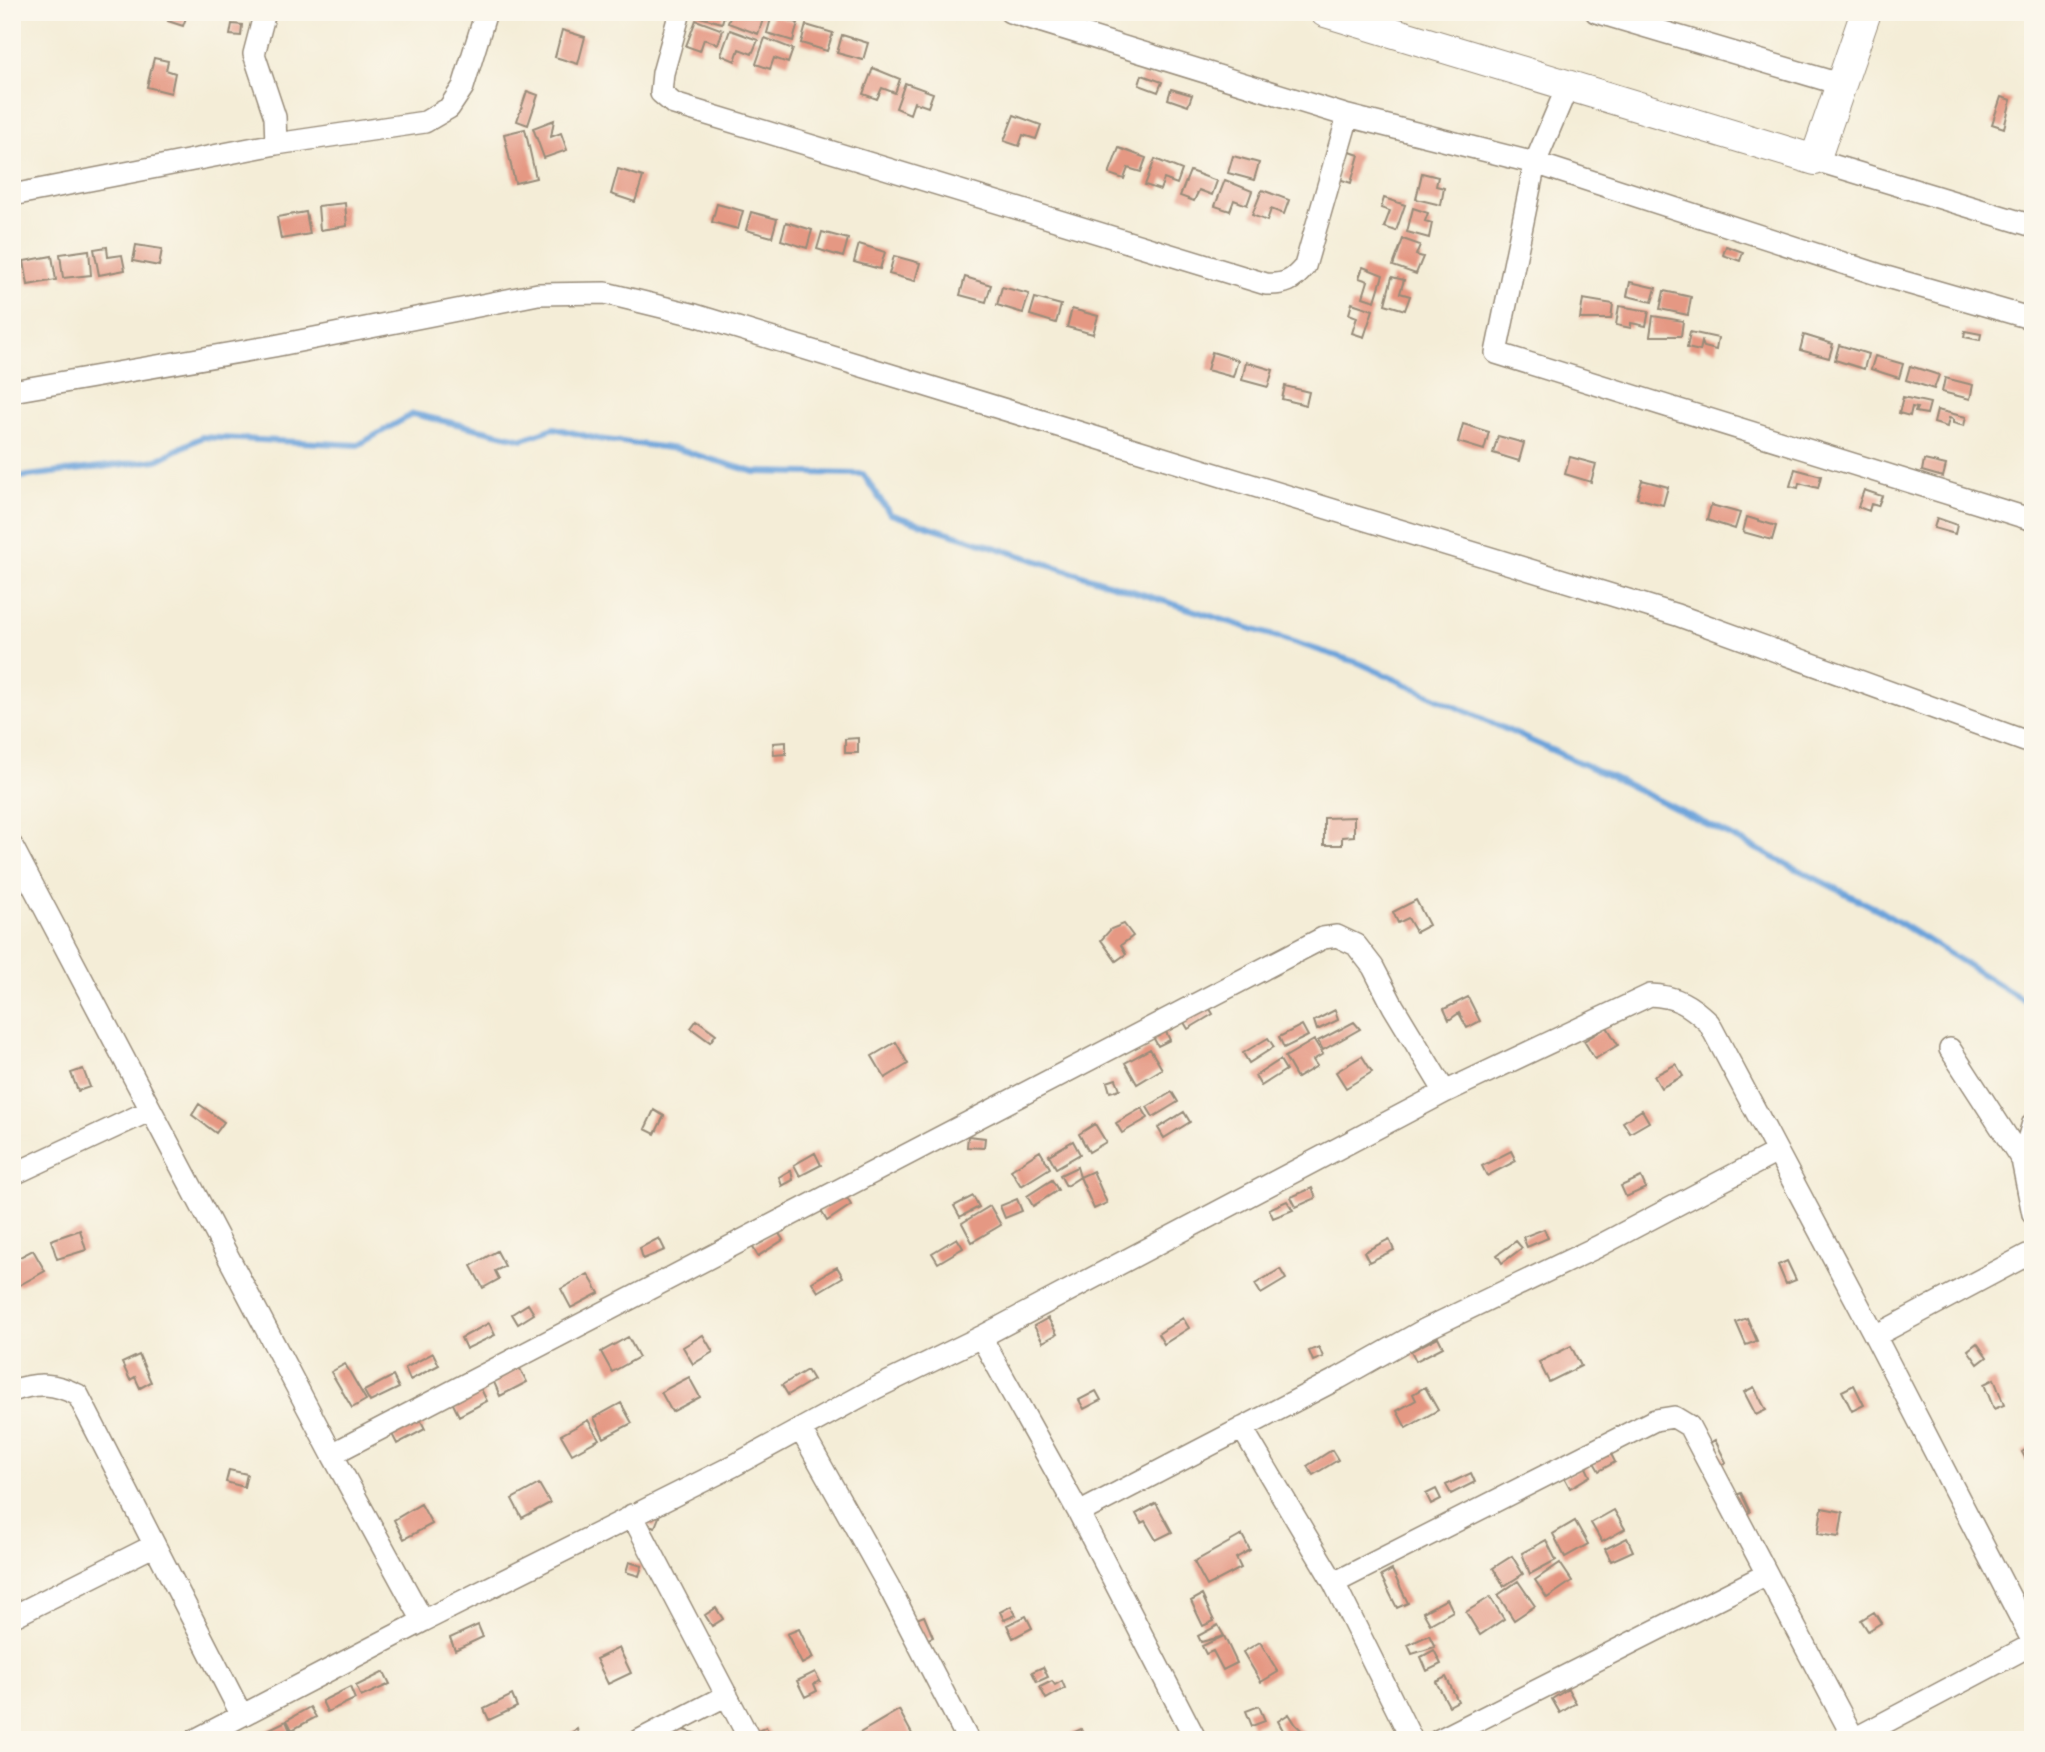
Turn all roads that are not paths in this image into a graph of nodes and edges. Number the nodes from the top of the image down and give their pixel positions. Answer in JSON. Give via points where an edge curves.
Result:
{"nodes":[{"id":1,"x":265,"y":12,"type":"edge"},
{"id":2,"x":486,"y":12,"type":"edge"},
{"id":3,"x":680,"y":12,"type":"edge"},
{"id":4,"x":1010,"y":12,"type":"edge"},
{"id":5,"x":1325,"y":12,"type":"edge"},
{"id":6,"x":1596,"y":12,"type":"edge"},
{"id":7,"x":1866,"y":12,"type":"edge"},
{"id":8,"x":1568,"y":85,"type":"junction"},
{"id":9,"x":1843,"y":85,"type":"junction"},
{"id":10,"x":1348,"y":116,"type":"junction"},
{"id":11,"x":276,"y":144,"type":"junction"},
{"id":12,"x":1815,"y":160,"type":"junction"},
{"id":13,"x":1535,"y":163,"type":"junction"},
{"id":14,"x":12,"y":195,"type":"edge"},
{"id":15,"x":2033,"y":226,"type":"edge"},
{"id":16,"x":2033,"y":319,"type":"edge"},
{"id":17,"x":12,"y":391,"type":"edge"},
{"id":18,"x":2033,"y":520,"type":"edge"},
{"id":19,"x":2033,"y":744,"type":"edge"},
{"id":20,"x":12,"y":846,"type":"edge"},
{"id":21,"x":1950,"y":1049,"type":"dead end"},
{"id":22,"x":1445,"y":1092,"type":"junction"},
{"id":23,"x":149,"y":1111,"type":"junction"},
{"id":24,"x":2033,"y":1123,"type":"edge"},
{"id":25,"x":1777,"y":1152,"type":"junction"},
{"id":26,"x":2022,"y":1160,"type":"junction"},
{"id":27,"x":12,"y":1175,"type":"edge"},
{"id":28,"x":2033,"y":1214,"type":"edge"},
{"id":29,"x":2033,"y":1255,"type":"edge"},
{"id":30,"x":1875,"y":1336,"type":"junction"},
{"id":31,"x":981,"y":1337,"type":"junction"},
{"id":32,"x":12,"y":1391,"type":"edge"},
{"id":33,"x":1242,"y":1428,"type":"junction"},
{"id":34,"x":801,"y":1430,"type":"junction"},
{"id":35,"x":332,"y":1454,"type":"junction"},
{"id":36,"x":1079,"y":1513,"type":"junction"},
{"id":37,"x":632,"y":1515,"type":"junction"},
{"id":38,"x":153,"y":1546,"type":"junction"},
{"id":39,"x":1767,"y":1574,"type":"junction"},
{"id":40,"x":1334,"y":1583,"type":"junction"},
{"id":41,"x":12,"y":1617,"type":"edge"},
{"id":42,"x":423,"y":1621,"type":"junction"},
{"id":43,"x":2033,"y":1643,"type":"edge"},
{"id":44,"x":727,"y":1695,"type":"junction"},
{"id":45,"x":241,"y":1714,"type":"junction"},
{"id":46,"x":1853,"y":1739,"type":"edge"},
{"id":47,"x":195,"y":1740,"type":"edge"},
{"id":48,"x":640,"y":1740,"type":"edge"},
{"id":49,"x":750,"y":1740,"type":"edge"},
{"id":50,"x":968,"y":1740,"type":"edge"},
{"id":51,"x":1196,"y":1740,"type":"edge"},
{"id":52,"x":1412,"y":1740,"type":"edge"},
{"id":53,"x":1439,"y":1740,"type":"edge"}],
"edges":[{"from":1,"to":11,"type":"street","via":[[254,54],[275,117]]},
{"from":2,"to":11,"type":"street","via":[[463,87],[449,108],[425,122]]},
{"from":3,"to":10,"type":"street","via":[[661,93],[674,104],[1266,284],[1283,285],[1305,266]]},
{"from":4,"to":10,"type":"street"},
{"from":5,"to":8,"type":"street"},
{"from":6,"to":9,"type":"street"},
{"from":7,"to":9,"type":"street"},
{"from":8,"to":12,"type":"street"},
{"from":8,"to":13,"type":"street"},
{"from":9,"to":12,"type":"street"},
{"from":10,"to":13,"type":"street"},
{"from":11,"to":14,"type":"street"},
{"from":12,"to":15,"type":"street"},
{"from":13,"to":16,"type":"street","via":[[1883,276]]},
{"from":13,"to":18,"type":"street","via":[[1496,352]]},
{"from":17,"to":19,"type":"street","via":[[538,294],[605,293],[775,339],[1677,615]]},
{"from":20,"to":23,"type":"street"},
{"from":21,"to":26,"type":"street"},
{"from":22,"to":25,"type":"street","via":[[1650,995],[1665,996],[1690,1004],[1709,1023]]},
{"from":22,"to":31,"type":"street"},
{"from":22,"to":35,"type":"street","via":[[1356,945],[1337,936],[1323,938]]},
{"from":23,"to":27,"type":"street"},
{"from":23,"to":35,"type":"street"},
{"from":24,"to":26,"type":"street"},
{"from":25,"to":30,"type":"street"},
{"from":25,"to":33,"type":"street","via":[[1597,1247],[1426,1329]]},
{"from":26,"to":28,"type":"street"},
{"from":29,"to":30,"type":"street"},
{"from":30,"to":43,"type":"street"},
{"from":31,"to":34,"type":"street"},
{"from":31,"to":36,"type":"street"},
{"from":32,"to":38,"type":"street","via":[[34,1383],[58,1385],[78,1395]]},
{"from":33,"to":36,"type":"street"},
{"from":33,"to":40,"type":"street"},
{"from":34,"to":37,"type":"street"},
{"from":34,"to":50,"type":"street"},
{"from":35,"to":42,"type":"street"},
{"from":36,"to":51,"type":"street"},
{"from":37,"to":42,"type":"street"},
{"from":37,"to":44,"type":"street"},
{"from":38,"to":41,"type":"street"},
{"from":38,"to":45,"type":"street"},
{"from":39,"to":40,"type":"street","via":[[1689,1426],[1674,1417],[1655,1420]]},
{"from":39,"to":46,"type":"street"},
{"from":39,"to":53,"type":"street"},
{"from":40,"to":52,"type":"street"},
{"from":42,"to":45,"type":"street"},
{"from":43,"to":46,"type":"street"},
{"from":44,"to":48,"type":"street"},
{"from":44,"to":49,"type":"street"},
{"from":45,"to":47,"type":"street"}]}
